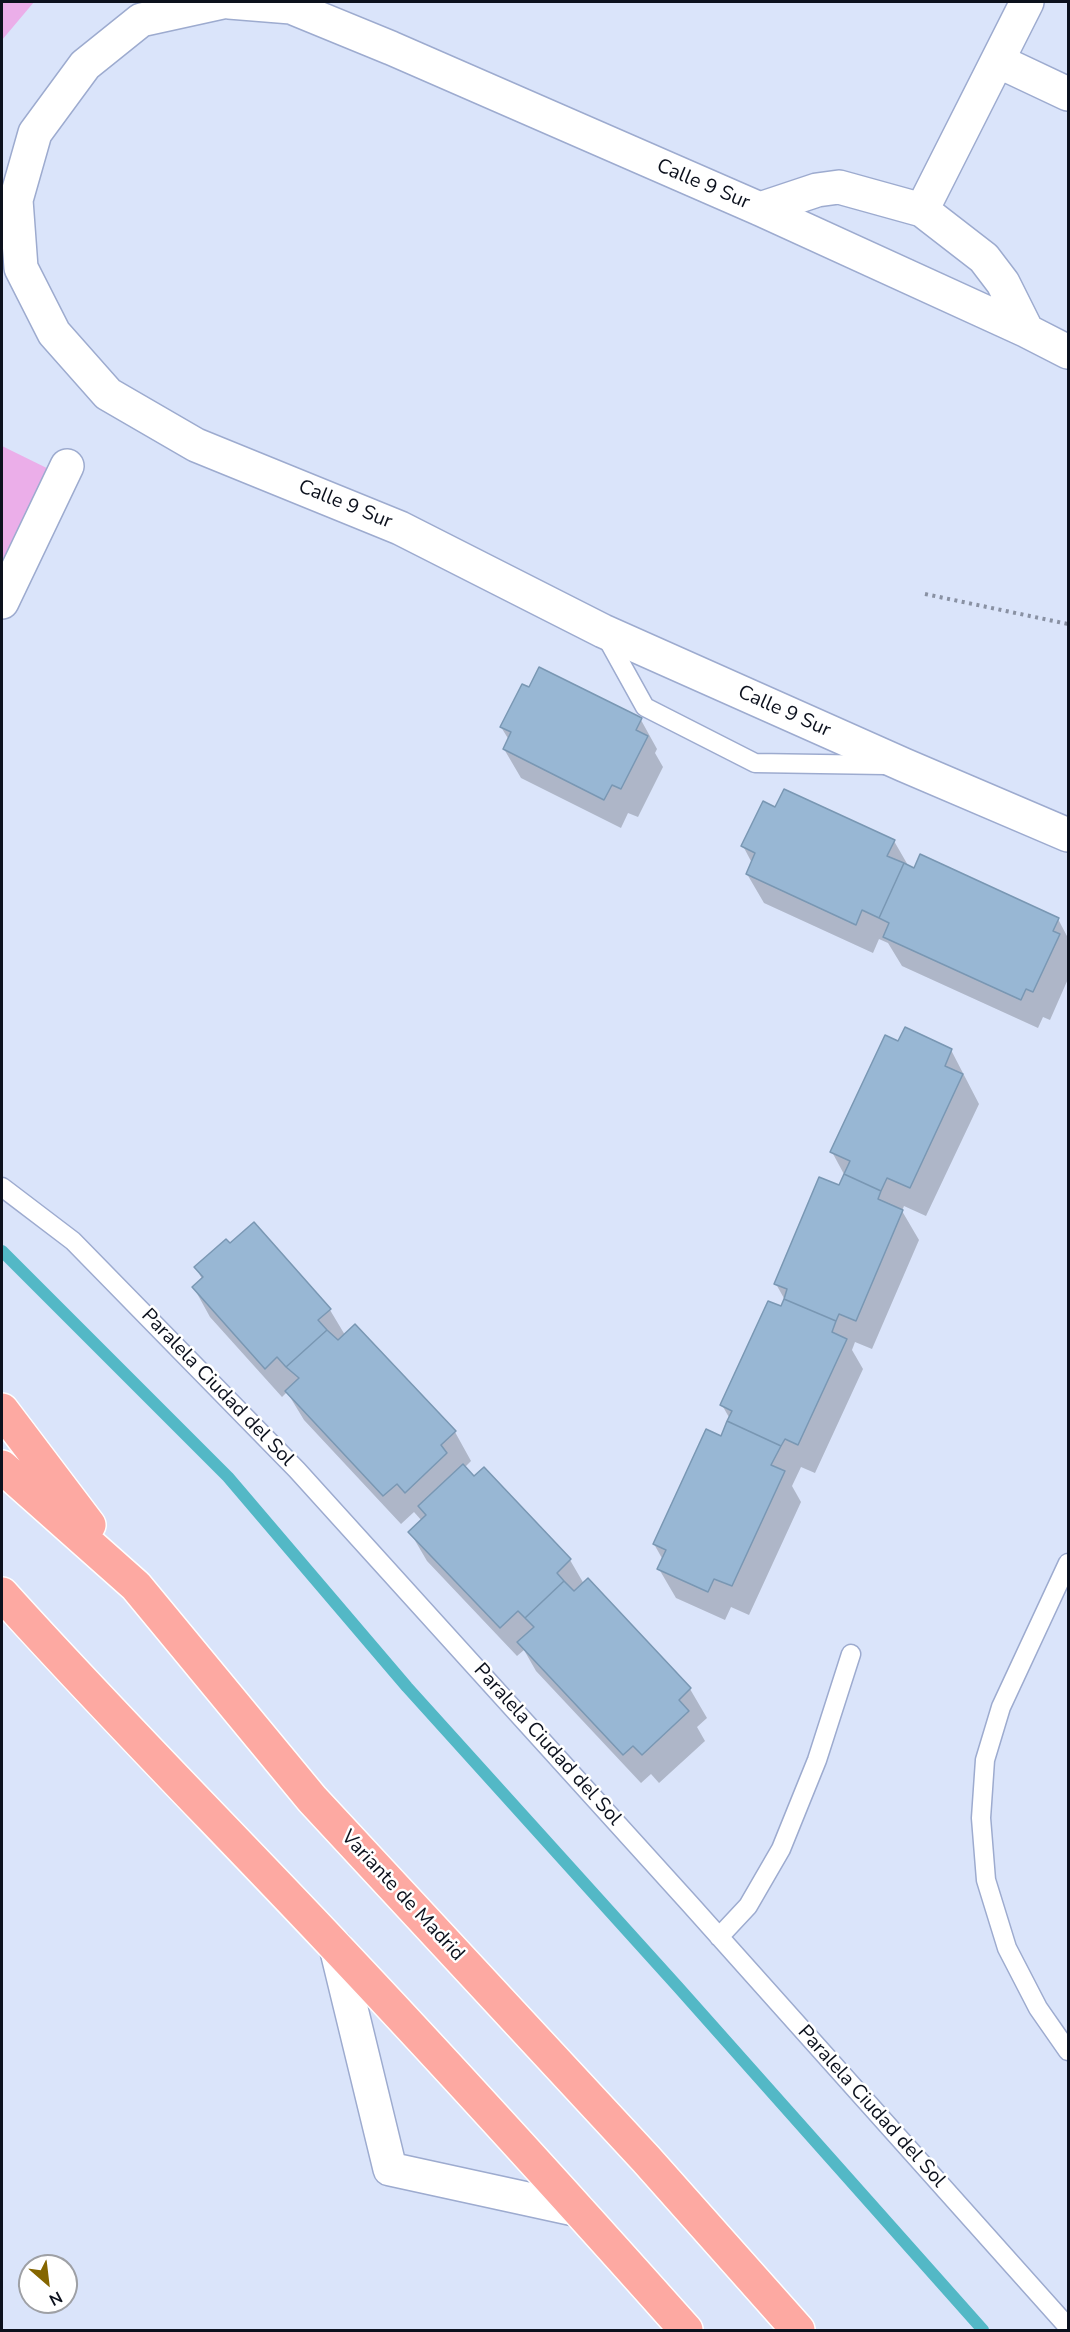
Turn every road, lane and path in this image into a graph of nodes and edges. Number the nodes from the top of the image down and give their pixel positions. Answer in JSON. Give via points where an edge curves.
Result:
{"nodes":[{"id":1,"x":224,"y":2,"type":"edge"},
{"id":2,"x":229,"y":2,"type":"edge"},
{"id":3,"x":1027,"y":2,"type":"edge"},
{"id":4,"x":998,"y":61,"type":"junction"},
{"id":5,"x":1068,"y":94,"type":"edge"},
{"id":6,"x":760,"y":209,"type":"junction"},
{"id":7,"x":922,"y":210,"type":"junction"},
{"id":8,"x":1027,"y":331,"type":"junction"},
{"id":9,"x":1068,"y":352,"type":"edge"},
{"id":10,"x":68,"y":466,"type":"dead end"},
{"id":11,"x":925,"y":594,"type":"dead end"},
{"id":12,"x":2,"y":602,"type":"edge"},
{"id":13,"x":1068,"y":624,"type":"edge"},
{"id":14,"x":603,"y":632,"type":"junction"},
{"id":15,"x":904,"y":765,"type":"junction"},
{"id":16,"x":1068,"y":835,"type":"edge"},
{"id":17,"x":2,"y":1187,"type":"edge"},
{"id":18,"x":2,"y":1410,"type":"edge"},
{"id":19,"x":2,"y":1467,"type":"edge"},
{"id":20,"x":1068,"y":1563,"type":"edge"},
{"id":21,"x":136,"y":1586,"type":"junction"},
{"id":22,"x":2,"y":1593,"type":"edge"},
{"id":23,"x":2,"y":1623,"type":"edge"},
{"id":24,"x":851,"y":1654,"type":"dead end"},
{"id":25,"x":85,"y":1686,"type":"junction"},
{"id":26,"x":719,"y":1937,"type":"junction"},
{"id":27,"x":336,"y":1947,"type":"junction"},
{"id":28,"x":1068,"y":2051,"type":"edge"},
{"id":29,"x":578,"y":2210,"type":"junction"},
{"id":30,"x":754,"y":2281,"type":"junction"},
{"id":31,"x":1068,"y":2327,"type":"edge"},
{"id":32,"x":686,"y":2331,"type":"edge"},
{"id":33,"x":798,"y":2331,"type":"edge"},
{"id":34,"x":813,"y":2331,"type":"edge"}],
"edges":[{"from":1,"to":14,"type":"street","name":"Calle 9 Sur","via":[[141,20],[85,65],[35,133],[16,200],[21,268],[54,333],[108,394],[196,445],[400,528]]},
{"from":2,"to":6,"type":"street","name":"Calle 9 Sur","via":[[291,8]]},
{"from":3,"to":4,"type":"street"},
{"from":4,"to":5,"type":"street"},
{"from":4,"to":7,"type":"street"},
{"from":6,"to":7,"type":"street","via":[[817,190],[839,187]]},
{"from":6,"to":8,"type":"street","name":"Calle 9 Sur"},
{"from":7,"to":8,"type":"street","via":[[984,258],[1003,283]]},
{"from":8,"to":9,"type":"street","name":"Calle 9 Sur"},
{"from":10,"to":12,"type":"street"},
{"from":11,"to":13,"type":"path"},
{"from":14,"to":15,"type":"street","name":"Calle 9 Sur"},
{"from":14,"to":15,"type":"lane","via":[[645,707],[755,763]]},
{"from":15,"to":16,"type":"street","name":"Calle 9 Sur"},
{"from":17,"to":26,"type":"lane","name":"Paralela Ciudad del Sol","via":[[74,1241],[297,1470]]},
{"from":18,"to":21,"type":"main road"},
{"from":19,"to":21,"type":"main road","name":"Variante de Madrid"},
{"from":20,"to":28,"type":"lane","via":[[1001,1707],[985,1760],[981,1818],[986,1880],[1007,1948],[1038,2008]]},
{"from":21,"to":30,"type":"main road","name":"Variante de Madrid","via":[[312,1799]]},
{"from":22,"to":25,"type":"main road"},
{"from":23,"to":25,"type":"main road"},
{"from":24,"to":26,"type":"lane","via":[[817,1760],[781,1849],[748,1906]]},
{"from":25,"to":27,"type":"main road"},
{"from":26,"to":31,"type":"lane","name":"Paralela Ciudad del Sol"},
{"from":27,"to":29,"type":"main road"},
{"from":27,"to":29,"type":"street","via":[[390,2169]]},
{"from":29,"to":32,"type":"main road"},
{"from":30,"to":33,"type":"main road","name":"Variante de Madrid"},
{"from":30,"to":34,"type":"street"}]}
